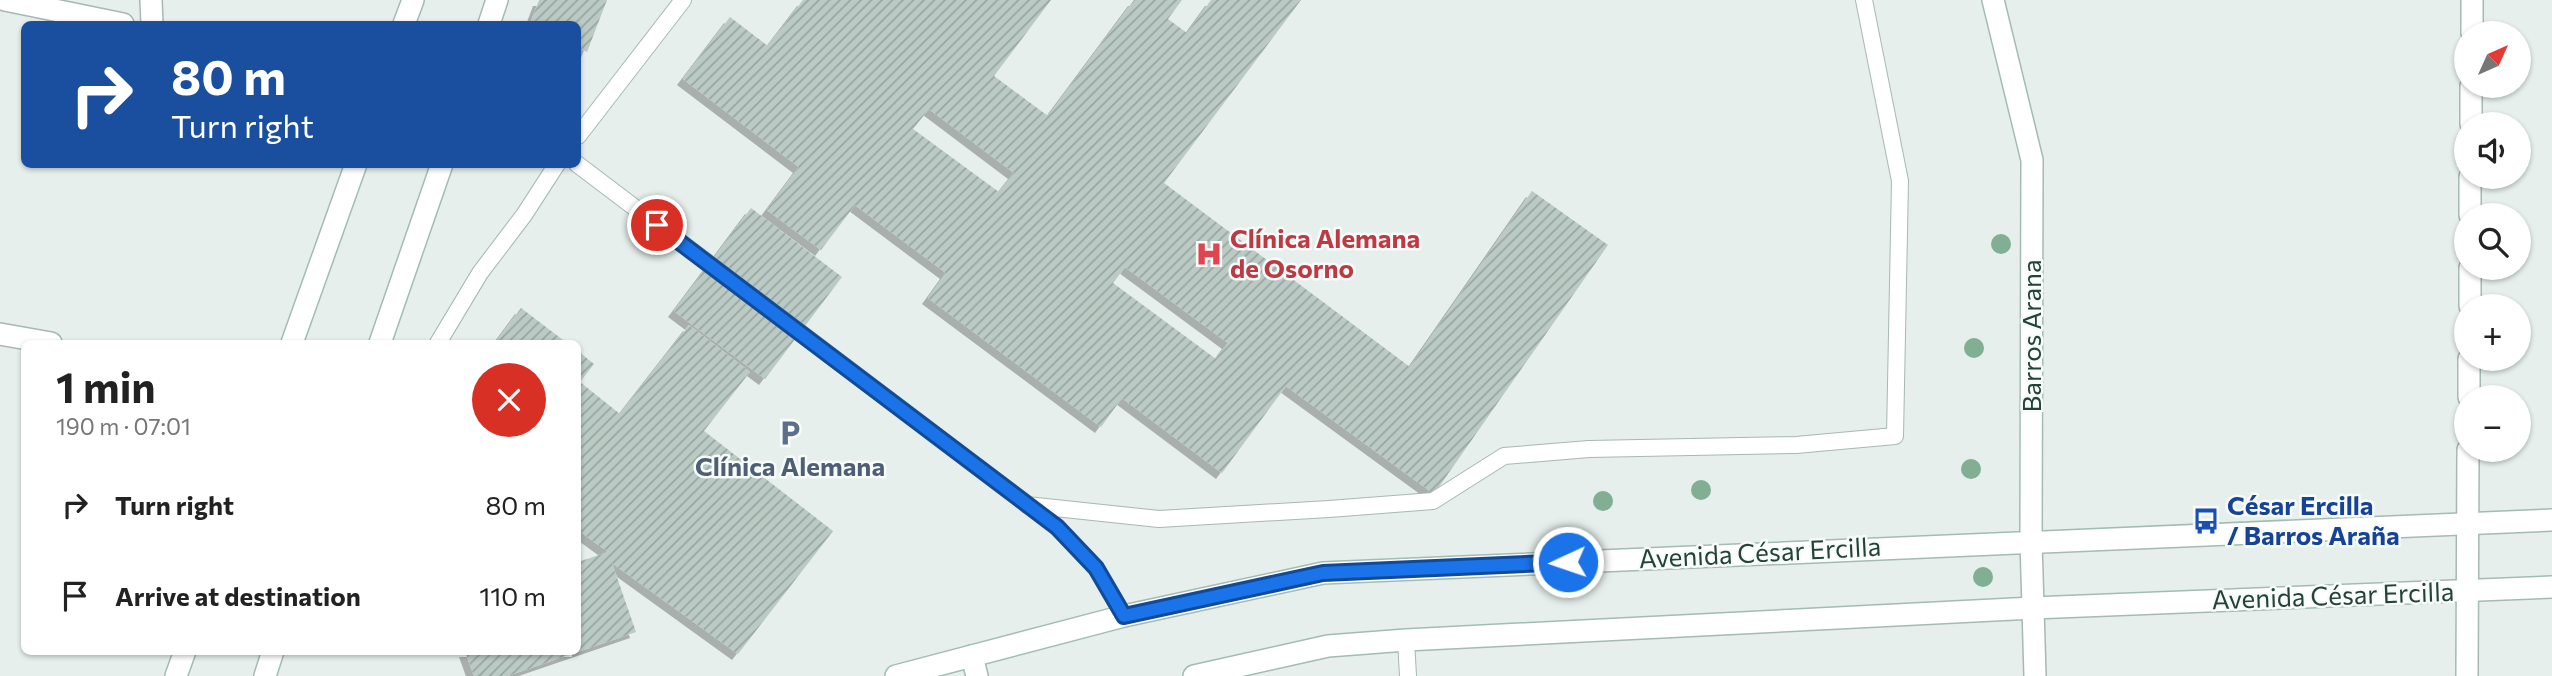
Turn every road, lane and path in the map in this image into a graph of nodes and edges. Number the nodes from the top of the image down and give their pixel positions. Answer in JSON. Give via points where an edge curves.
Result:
{"nodes":[{"id":1,"x":5,"y":0,"type":"edge"},
{"id":2,"x":151,"y":0,"type":"edge"},
{"id":3,"x":413,"y":0,"type":"edge"},
{"id":4,"x":497,"y":0,"type":"edge"},
{"id":5,"x":683,"y":0,"type":"edge"},
{"id":6,"x":1864,"y":0,"type":"edge"},
{"id":7,"x":1993,"y":0,"type":"edge"},
{"id":8,"x":2472,"y":0,"type":"edge"},
{"id":9,"x":109,"y":21,"type":"edge"},
{"id":10,"x":152,"y":21,"type":"edge"},
{"id":11,"x":405,"y":21,"type":"edge"},
{"id":12,"x":490,"y":21,"type":"edge"},
{"id":13,"x":2472,"y":21,"type":"edge"},
{"id":14,"x":581,"y":132,"type":"edge"},
{"id":15,"x":581,"y":167,"type":"edge"},
{"id":16,"x":355,"y":168,"type":"edge"},
{"id":17,"x":441,"y":168,"type":"edge"},
{"id":18,"x":554,"y":168,"type":"edge"},
{"id":19,"x":0,"y":334,"type":"edge"},
{"id":20,"x":34,"y":340,"type":"edge"},
{"id":21,"x":293,"y":340,"type":"edge"},
{"id":22,"x":381,"y":340,"type":"edge"},
{"id":23,"x":441,"y":340,"type":"edge"},
{"id":24,"x":2469,"y":462,"type":"edge"},
{"id":25,"x":1027,"y":505,"type":"junction"},
{"id":26,"x":2552,"y":520,"type":"edge"},
{"id":27,"x":2468,"y":524,"type":"junction"},
{"id":28,"x":2031,"y":541,"type":"junction"},
{"id":29,"x":2552,"y":587,"type":"edge"},
{"id":30,"x":2468,"y":590,"type":"junction"},
{"id":31,"x":2033,"y":608,"type":"junction"},
{"id":32,"x":1124,"y":616,"type":"junction"},
{"id":33,"x":1406,"y":640,"type":"junction"},
{"id":34,"x":184,"y":655,"type":"edge"},
{"id":35,"x":273,"y":655,"type":"edge"},
{"id":36,"x":974,"y":666,"type":"edge"},
{"id":37,"x":176,"y":676,"type":"edge"},
{"id":38,"x":265,"y":676,"type":"edge"},
{"id":39,"x":896,"y":676,"type":"edge"},
{"id":40,"x":1194,"y":676,"type":"edge"},
{"id":41,"x":1408,"y":676,"type":"edge"},
{"id":42,"x":2035,"y":676,"type":"edge"},
{"id":43,"x":2468,"y":676,"type":"edge"}],
"edges":[{"from":1,"to":9,"type":"main road"},
{"from":2,"to":10,"type":"main road"},
{"from":3,"to":11,"type":"main road"},
{"from":4,"to":12,"type":"main road"},
{"from":5,"to":14,"type":"lane"},
{"from":6,"to":25,"type":"lane","via":[[1900,180],[1895,436],[1796,446],[1504,456],[1433,501],[1159,519]]},
{"from":7,"to":28,"type":"main road","name":"Barros Arana","via":[[2032,160]]},
{"from":8,"to":13,"type":"main road"},
{"from":15,"to":25,"type":"lane"},
{"from":16,"to":21,"type":"main road"},
{"from":17,"to":22,"type":"main road"},
{"from":18,"to":23,"type":"lane","via":[[480,273]]},
{"from":19,"to":20,"type":"main road"},
{"from":24,"to":27,"type":"main road"},
{"from":25,"to":32,"type":"lane","via":[[1057,527],[1096,568]]},
{"from":26,"to":27,"type":"main road","name":"Avenida César Ercilla"},
{"from":27,"to":28,"type":"main road","name":"Avenida César Ercilla"},
{"from":27,"to":30,"type":"main road"},
{"from":28,"to":31,"type":"main road","name":"Barros Arana"},
{"from":28,"to":32,"type":"main road","name":"Avenida César Ercilla","via":[[1323,573]]},
{"from":29,"to":30,"type":"main road","name":"Avenida César Ercilla"},
{"from":30,"to":31,"type":"main road","name":"Avenida César Ercilla"},
{"from":30,"to":43,"type":"main road"},
{"from":31,"to":33,"type":"main road","name":"Avenida César Ercilla"},
{"from":31,"to":42,"type":"main road","name":"Barros Arana"},
{"from":32,"to":36,"type":"main road","name":"Avenida César Ercilla"},
{"from":33,"to":40,"type":"main road","name":"Avenida César Ercilla","via":[[1328,646]]},
{"from":33,"to":41,"type":"lane"},
{"from":34,"to":37,"type":"main road"},
{"from":35,"to":38,"type":"main road"},
{"from":36,"to":39,"type":"main road","name":"Avenida César Ercilla"}]}
